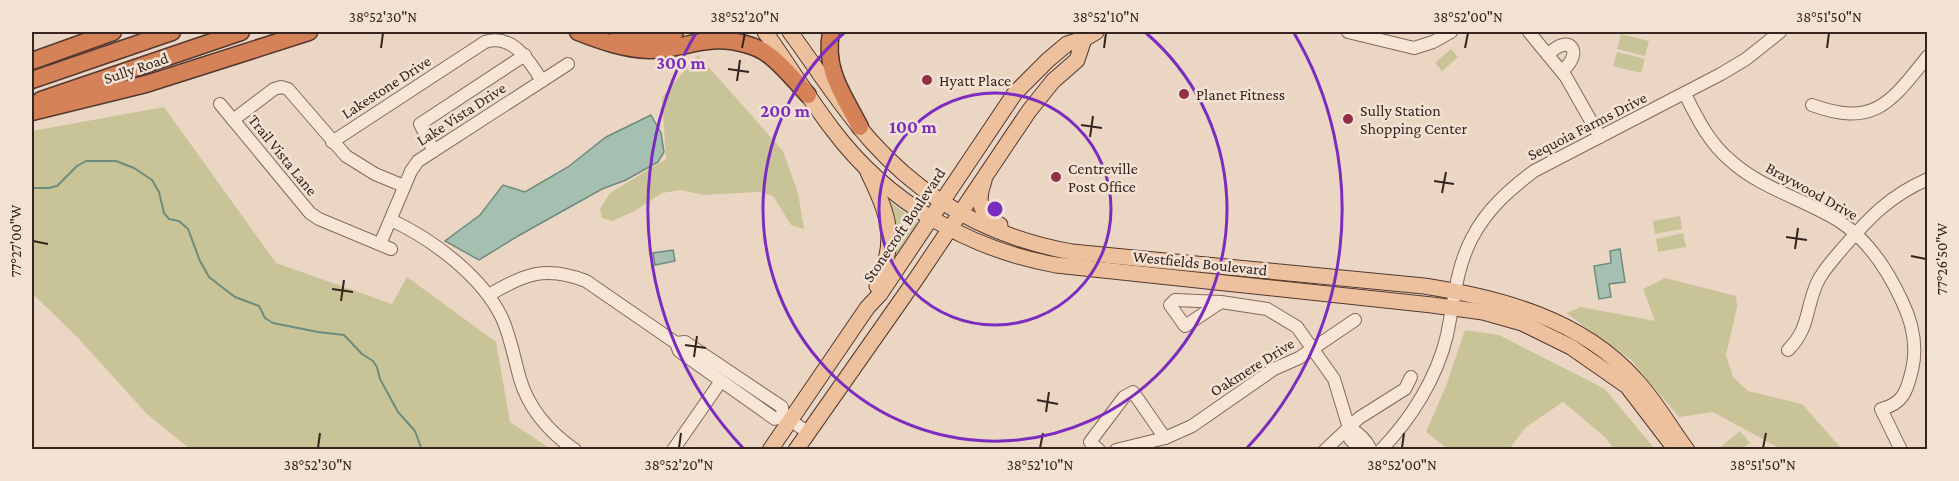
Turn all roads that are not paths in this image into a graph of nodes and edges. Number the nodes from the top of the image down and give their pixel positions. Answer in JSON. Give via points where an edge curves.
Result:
{"nodes":[{"id":1,"x":113,"y":32,"type":"edge"},
{"id":2,"x":172,"y":32,"type":"edge"},
{"id":3,"x":241,"y":32,"type":"edge"},
{"id":4,"x":309,"y":32,"type":"edge"},
{"id":5,"x":578,"y":32,"type":"edge"},
{"id":6,"x":618,"y":32,"type":"edge"},
{"id":7,"x":675,"y":32,"type":"edge"},
{"id":8,"x":765,"y":32,"type":"edge"},
{"id":9,"x":790,"y":32,"type":"edge"},
{"id":10,"x":831,"y":32,"type":"edge"},
{"id":11,"x":1348,"y":32,"type":"edge"},
{"id":12,"x":1451,"y":32,"type":"edge"},
{"id":13,"x":1529,"y":32,"type":"edge"},
{"id":14,"x":1780,"y":32,"type":"edge"},
{"id":15,"x":1090,"y":35,"type":"edge"},
{"id":16,"x":1374,"y":35,"type":"edge"},
{"id":17,"x":525,"y":55,"type":"junction"},
{"id":18,"x":1548,"y":55,"type":"junction"},
{"id":19,"x":1928,"y":56,"type":"edge"},
{"id":20,"x":32,"y":61,"type":"edge"},
{"id":21,"x":568,"y":64,"type":"dead end"},
{"id":22,"x":1562,"y":71,"type":"junction"},
{"id":23,"x":32,"y":80,"type":"edge"},
{"id":24,"x":542,"y":81,"type":"junction"},
{"id":25,"x":1685,"y":94,"type":"junction"},
{"id":26,"x":808,"y":95,"type":"junction"},
{"id":27,"x":32,"y":103,"type":"edge"},
{"id":28,"x":220,"y":104,"type":"dead end"},
{"id":29,"x":1812,"y":105,"type":"dead end"},
{"id":30,"x":32,"y":112,"type":"edge"},
{"id":31,"x":233,"y":120,"type":"junction"},
{"id":32,"x":860,"y":127,"type":"junction"},
{"id":33,"x":1600,"y":137,"type":"junction"},
{"id":34,"x":332,"y":142,"type":"junction"},
{"id":35,"x":434,"y":151,"type":"junction"},
{"id":36,"x":967,"y":164,"type":"junction"},
{"id":37,"x":866,"y":166,"type":"junction"},
{"id":38,"x":987,"y":172,"type":"junction"},
{"id":39,"x":911,"y":179,"type":"junction"},
{"id":40,"x":1928,"y":179,"type":"edge"},
{"id":41,"x":404,"y":186,"type":"junction"},
{"id":42,"x":941,"y":201,"type":"junction"},
{"id":43,"x":960,"y":213,"type":"junction"},
{"id":44,"x":930,"y":218,"type":"junction"},
{"id":45,"x":391,"y":220,"type":"junction"},
{"id":46,"x":950,"y":230,"type":"junction"},
{"id":47,"x":1855,"y":233,"type":"junction"},
{"id":48,"x":386,"y":247,"type":"joint"},
{"id":49,"x":1052,"y":248,"type":"junction"},
{"id":50,"x":1454,"y":291,"type":"junction"},
{"id":51,"x":489,"y":295,"type":"junction"},
{"id":52,"x":1221,"y":302,"type":"dead end"},
{"id":53,"x":867,"y":308,"type":"junction"},
{"id":54,"x":1452,"y":308,"type":"junction"},
{"id":55,"x":1355,"y":320,"type":"dead end"},
{"id":56,"x":676,"y":343,"type":"junction"},
{"id":57,"x":1313,"y":349,"type":"junction"},
{"id":58,"x":1788,"y":350,"type":"dead end"},
{"id":59,"x":1411,"y":377,"type":"dead end"},
{"id":60,"x":721,"y":381,"type":"junction"},
{"id":61,"x":786,"y":418,"type":"junction"},
{"id":62,"x":1349,"y":428,"type":"junction"},
{"id":63,"x":808,"y":432,"type":"junction"},
{"id":64,"x":1165,"y":438,"type":"junction"},
{"id":65,"x":575,"y":450,"type":"edge"},
{"id":66,"x":673,"y":450,"type":"edge"},
{"id":67,"x":770,"y":450,"type":"edge"},
{"id":68,"x":796,"y":450,"type":"edge"},
{"id":69,"x":1099,"y":450,"type":"edge"},
{"id":70,"x":1116,"y":450,"type":"edge"},
{"id":71,"x":1325,"y":450,"type":"edge"},
{"id":72,"x":1360,"y":450,"type":"edge"},
{"id":73,"x":1371,"y":450,"type":"edge"},
{"id":74,"x":1381,"y":450,"type":"edge"},
{"id":75,"x":1676,"y":450,"type":"edge"},
{"id":76,"x":1687,"y":450,"type":"edge"},
{"id":77,"x":1901,"y":450,"type":"edge"}],
"edges":[{"from":1,"to":20,"type":"highway"},
{"from":2,"to":23,"type":"highway","name":"Sully Road"},
{"from":3,"to":27,"type":"highway","name":"Sully Road"},
{"from":4,"to":30,"type":"highway","via":[[146,84]]},
{"from":5,"to":26,"type":"highway","via":[[624,47],[651,50],[728,39],[769,55]]},
{"from":6,"to":7,"type":"highway","via":[[656,38]]},
{"from":8,"to":26,"type":"main road","name":"Westfields Boulevard"},
{"from":9,"to":32,"type":"main road","name":"Westfields Boulevard"},
{"from":10,"to":32,"type":"highway","via":[[830,62]]},
{"from":11,"to":16,"type":"street"},
{"from":12,"to":16,"type":"street","via":[[1414,48]]},
{"from":13,"to":18,"type":"street"},
{"from":14,"to":25,"type":"street","name":"Sequoia Farms Drive","via":[[1746,59]]},
{"from":15,"to":36,"type":"main road","name":"Stonecroft Boulevard","via":[[1067,44],[1025,82]]},
{"from":15,"to":38,"type":"main road","name":"Stonecroft Boulevard","via":[[1077,60],[1040,96]]},
{"from":17,"to":24,"type":"street","name":"Lakestone Drive"},
{"from":17,"to":34,"type":"street","name":"Lakestone Drive","via":[[499,40],[485,42]]},
{"from":17,"to":35,"type":"street","via":[[420,124]]},
{"from":18,"to":22,"type":"street"},
{"from":18,"to":22,"type":"street","via":[[1562,44],[1573,50],[1572,63]]},
{"from":19,"to":29,"type":"street","via":[[1897,94],[1872,110],[1834,113]]},
{"from":21,"to":24,"type":"street","name":"Lake Vista Drive"},
{"from":22,"to":33,"type":"street"},
{"from":24,"to":35,"type":"street","name":"Lake Vista Drive"},
{"from":25,"to":33,"type":"street","name":"Sequoia Farms Drive"},
{"from":25,"to":47,"type":"street","name":"Braywood Drive","via":[[1706,134],[1730,161],[1755,179]]},
{"from":26,"to":37,"type":"main road","name":"Westfields Boulevard","via":[[833,131]]},
{"from":28,"to":31,"type":"street","name":"Trail Vista Lane"},
{"from":31,"to":34,"type":"street","via":[[281,87],[288,89]]},
{"from":31,"to":48,"type":"street","name":"Trail Vista Lane","via":[[310,213]]},
{"from":32,"to":39,"type":"main road","name":"Westfields Boulevard"},
{"from":33,"to":50,"type":"street","name":"Sequoia Farms Drive","via":[[1534,171],[1510,189],[1471,239]]},
{"from":34,"to":41,"type":"street","via":[[368,170]]},
{"from":35,"to":41,"type":"street","name":"Lake Vista Drive","via":[[418,161]]},
{"from":36,"to":39,"type":"main road","via":[[951,178],[932,185]]},
{"from":36,"to":42,"type":"main road","name":"Stonecroft Boulevard"},
{"from":37,"to":44,"type":"main road","name":"Westfields Boulevard"},
{"from":37,"to":53,"type":"main road","via":[[886,212],[889,249],[886,266]]},
{"from":38,"to":43,"type":"main road","name":"Stonecroft Boulevard"},
{"from":38,"to":49,"type":"main road","via":[[979,196],[985,214],[998,224],[1044,241]]},
{"from":39,"to":42,"type":"main road","name":"Westfields Boulevard"},
{"from":40,"to":47,"type":"street","via":[[1883,204]]},
{"from":41,"to":45,"type":"street","name":"Lake Vista Drive"},
{"from":42,"to":43,"type":"main road","name":"Westfields Boulevard"},
{"from":42,"to":44,"type":"main road","name":"Stonecroft Boulevard"},
{"from":43,"to":46,"type":"main road","name":"Stonecroft Boulevard"},
{"from":43,"to":49,"type":"main road","name":"Westfields Boulevard","via":[[1011,237]]},
{"from":44,"to":46,"type":"main road","name":"Westfields Boulevard"},
{"from":44,"to":53,"type":"main road","name":"Stonecroft Boulevard"},
{"from":45,"to":48,"type":"street","name":"Lake Vista Drive"},
{"from":45,"to":51,"type":"street","via":[[428,241]]},
{"from":46,"to":54,"type":"main road","name":"Westfields Boulevard","via":[[1004,253],[1056,265]]},
{"from":46,"to":63,"type":"main road","name":"Stonecroft Boulevard"},
{"from":47,"to":58,"type":"street","via":[[1819,279],[1801,335]]},
{"from":47,"to":77,"type":"street","name":"Braywood Drive","via":[[1880,262],[1910,320],[1913,368],[1907,386],[1893,406],[1881,409]]},
{"from":49,"to":50,"type":"main road","name":"Westfields Boulevard"},
{"from":50,"to":54,"type":"street","name":"Sequoia Farms Drive"},
{"from":50,"to":76,"type":"main road","name":"Westfields Boulevard","via":[[1506,302],[1548,317],[1607,353],[1655,402]]},
{"from":51,"to":56,"type":"street","via":[[528,274],[570,276],[586,281]]},
{"from":51,"to":65,"type":"street","via":[[508,332],[532,407],[547,427]]},
{"from":52,"to":57,"type":"street","via":[[1267,309],[1280,315],[1297,327]]},
{"from":53,"to":61,"type":"main road","name":"Stonecroft Boulevard"},
{"from":54,"to":74,"type":"street","name":"Sequoia Farms Drive","via":[[1446,339],[1427,387]]},
{"from":54,"to":75,"type":"main road","name":"Westfields Boulevard","via":[[1522,323],[1580,353],[1627,386]]},
{"from":55,"to":57,"type":"street","name":"Oakmere Drive"},
{"from":56,"to":60,"type":"street","via":[[679,351]]},
{"from":56,"to":61,"type":"street","via":[[687,344],[736,375],[782,407]]},
{"from":57,"to":62,"type":"street","via":[[1334,379]]},
{"from":57,"to":64,"type":"street","name":"Oakmere Drive","via":[[1274,369],[1192,426]]},
{"from":59,"to":62,"type":"street","via":[[1405,389]]},
{"from":60,"to":61,"type":"street","via":[[775,419]]},
{"from":60,"to":66,"type":"street"},
{"from":61,"to":63,"type":"street"},
{"from":61,"to":67,"type":"main road","name":"Stonecroft Boulevard"},
{"from":62,"to":71,"type":"street"},
{"from":62,"to":72,"type":"street","via":[[1350,439]]},
{"from":62,"to":73,"type":"street","via":[[1368,442]]},
{"from":63,"to":68,"type":"main road","name":"Stonecroft Boulevard"},
{"from":64,"to":69,"type":"street","via":[[1133,392],[1124,396],[1090,442]]},
{"from":64,"to":70,"type":"street","name":"Oakmere Drive"}]}
